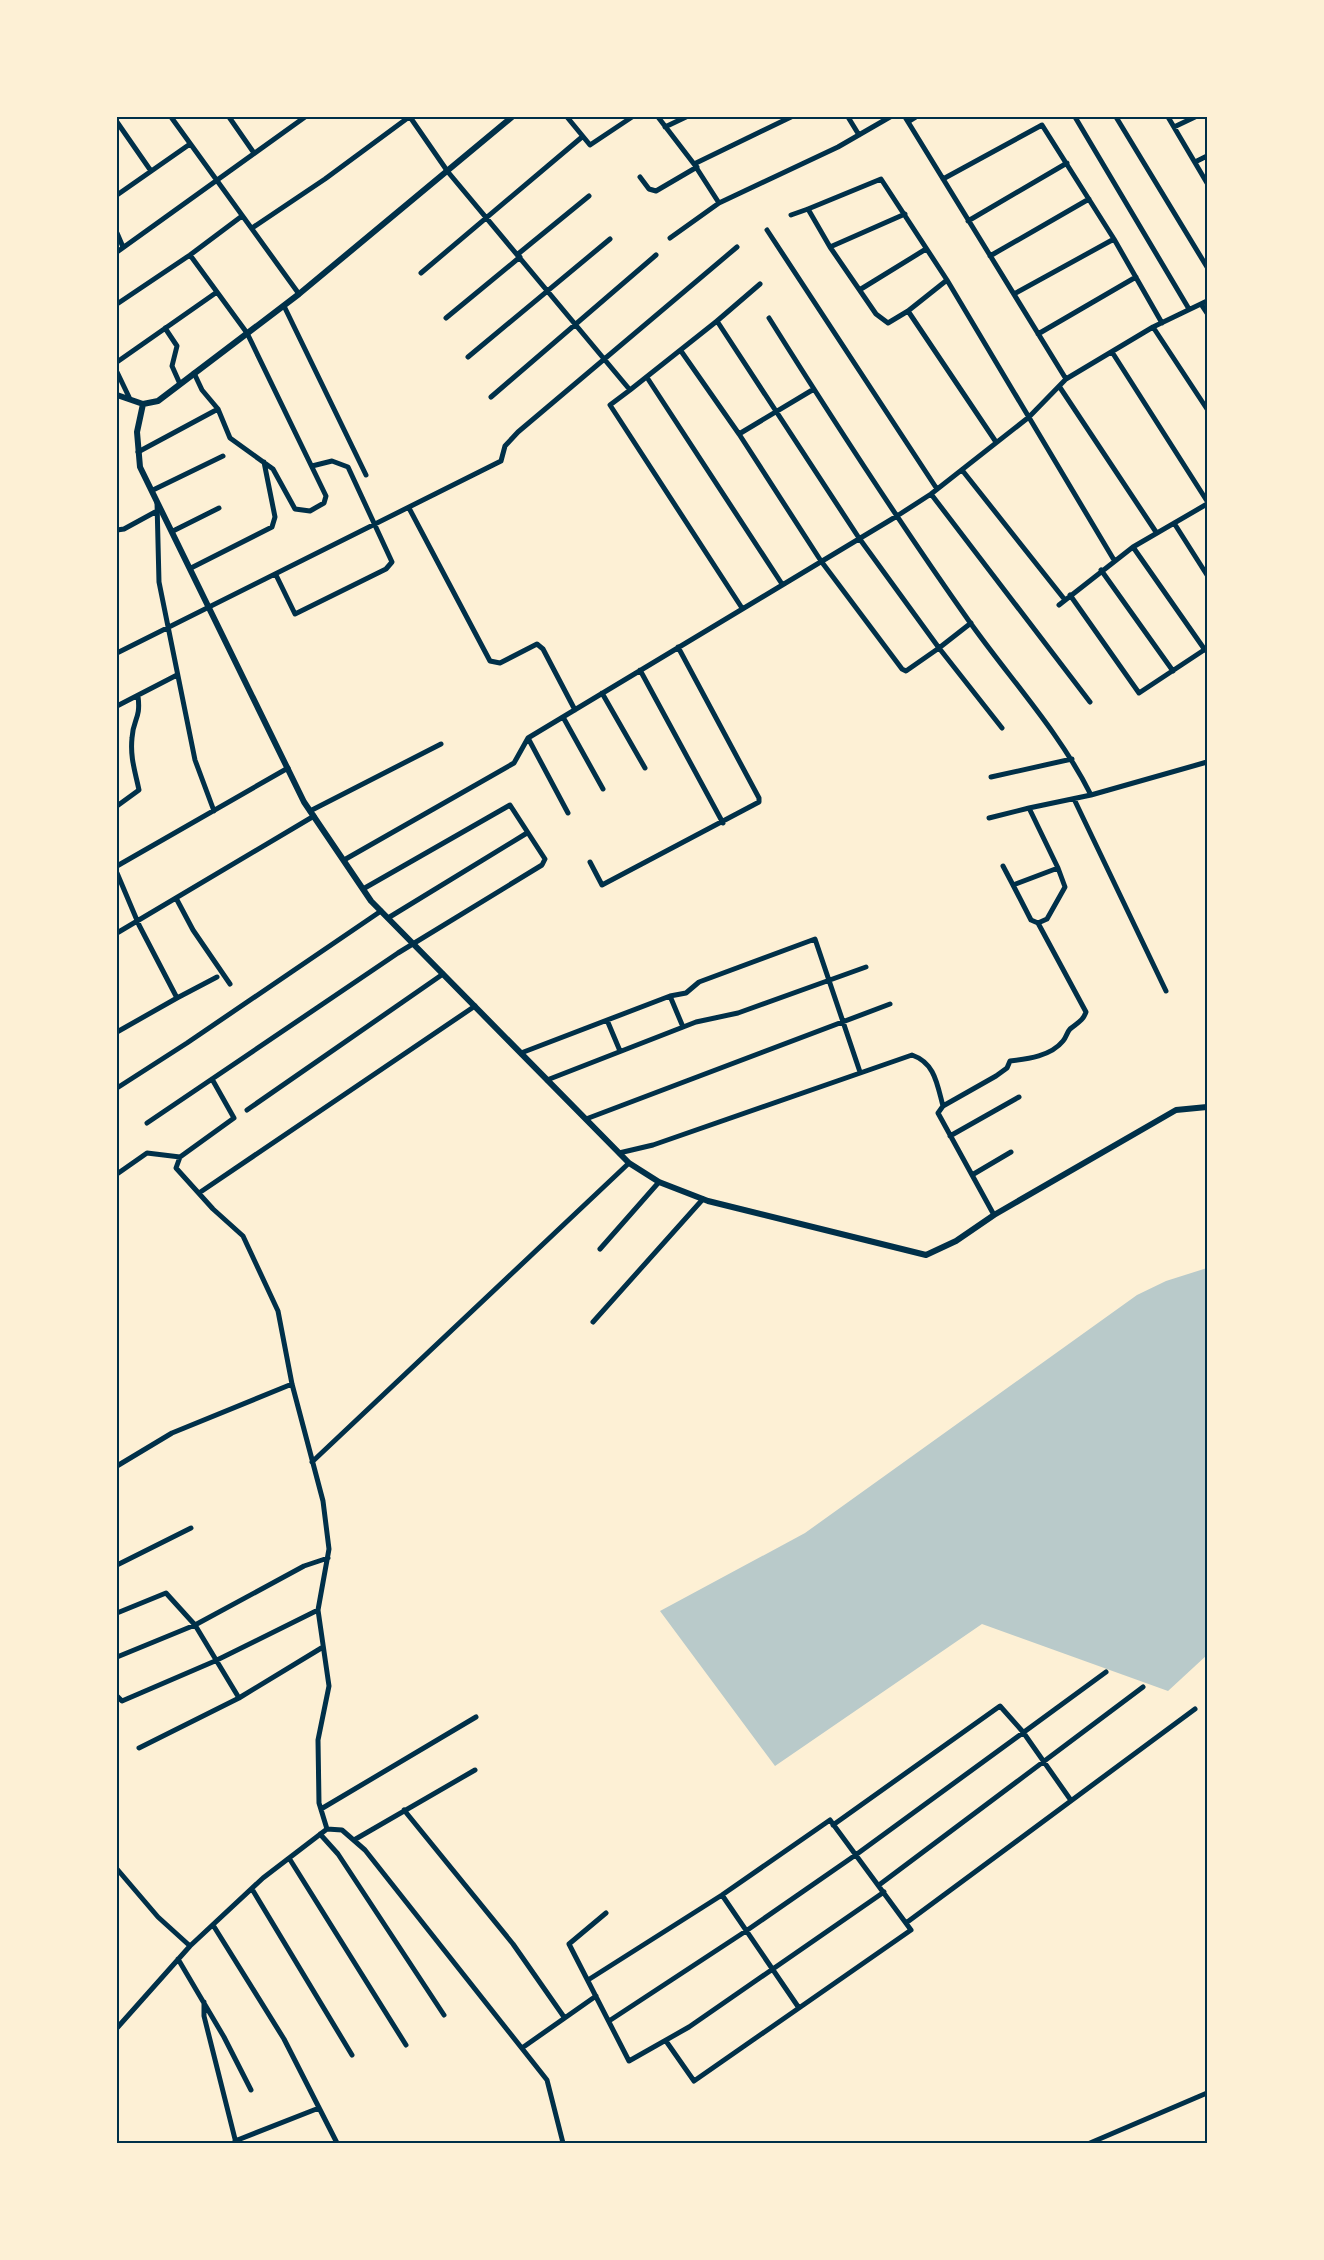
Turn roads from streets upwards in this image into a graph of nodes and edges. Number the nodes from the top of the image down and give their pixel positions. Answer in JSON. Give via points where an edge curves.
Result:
{"nodes":[{"id":1,"x":171,"y":117,"type":"edge"},
{"id":2,"x":229,"y":117,"type":"edge"},
{"id":3,"x":305,"y":117,"type":"edge"},
{"id":4,"x":409,"y":117,"type":"edge"},
{"id":5,"x":512,"y":117,"type":"edge"},
{"id":6,"x":567,"y":117,"type":"edge"},
{"id":7,"x":632,"y":117,"type":"edge"},
{"id":8,"x":658,"y":117,"type":"edge"},
{"id":9,"x":686,"y":117,"type":"edge"},
{"id":10,"x":791,"y":117,"type":"edge"},
{"id":11,"x":848,"y":117,"type":"edge"},
{"id":12,"x":890,"y":117,"type":"edge"},
{"id":13,"x":916,"y":117,"type":"edge"},
{"id":14,"x":1075,"y":117,"type":"edge"},
{"id":15,"x":1116,"y":117,"type":"edge"},
{"id":16,"x":1168,"y":117,"type":"edge"},
{"id":17,"x":1195,"y":117,"type":"edge"},
{"id":18,"x":906,"y":120,"type":"edge"},
{"id":19,"x":117,"y":122,"type":"edge"},
{"id":20,"x":665,"y":127,"type":"junction"},
{"id":21,"x":1174,"y":127,"type":"junction"},
{"id":22,"x":859,"y":135,"type":"junction"},
{"id":23,"x":582,"y":137,"type":"junction"},
{"id":24,"x":190,"y":144,"type":"junction"},
{"id":25,"x":254,"y":153,"type":"junction"},
{"id":26,"x":1207,"y":156,"type":"edge"},
{"id":27,"x":1195,"y":162,"type":"junction"},
{"id":28,"x":1067,"y":163,"type":"junction"},
{"id":29,"x":696,"y":166,"type":"junction"},
{"id":30,"x":151,"y":171,"type":"junction"},
{"id":31,"x":448,"y":172,"type":"junction"},
{"id":32,"x":640,"y":177,"type":"dead end"},
{"id":33,"x":943,"y":179,"type":"junction"},
{"id":34,"x":215,"y":180,"type":"junction"},
{"id":35,"x":1207,"y":183,"type":"edge"},
{"id":36,"x":117,"y":195,"type":"edge"},
{"id":37,"x":589,"y":196,"type":"dead end"},
{"id":38,"x":1089,"y":199,"type":"junction"},
{"id":39,"x":719,"y":203,"type":"junction"},
{"id":40,"x":808,"y":209,"type":"junction"},
{"id":41,"x":905,"y":214,"type":"junction"},
{"id":42,"x":791,"y":215,"type":"dead end"},
{"id":43,"x":242,"y":216,"type":"junction"},
{"id":44,"x":486,"y":217,"type":"junction"},
{"id":45,"x":968,"y":221,"type":"junction"},
{"id":46,"x":252,"y":228,"type":"junction"},
{"id":47,"x":766,"y":230,"type":"dead end"},
{"id":48,"x":117,"y":233,"type":"edge"},
{"id":49,"x":670,"y":238,"type":"dead end"},
{"id":50,"x":610,"y":239,"type":"dead end"},
{"id":51,"x":1114,"y":239,"type":"junction"},
{"id":52,"x":123,"y":247,"type":"junction"},
{"id":53,"x":737,"y":247,"type":"dead end"},
{"id":54,"x":830,"y":247,"type":"junction"},
{"id":55,"x":926,"y":249,"type":"junction"},
{"id":56,"x":117,"y":252,"type":"edge"},
{"id":57,"x":190,"y":255,"type":"junction"},
{"id":58,"x":519,"y":255,"type":"junction"},
{"id":59,"x":656,"y":255,"type":"dead end"},
{"id":60,"x":990,"y":256,"type":"junction"},
{"id":61,"x":1207,"y":267,"type":"edge"},
{"id":62,"x":422,"y":273,"type":"dead end"},
{"id":63,"x":1136,"y":277,"type":"junction"},
{"id":64,"x":947,"y":280,"type":"junction"},
{"id":65,"x":760,"y":285,"type":"dead end"},
{"id":66,"x":861,"y":289,"type":"junction"},
{"id":67,"x":548,"y":290,"type":"junction"},
{"id":68,"x":217,"y":292,"type":"junction"},
{"id":69,"x":299,"y":294,"type":"junction"},
{"id":70,"x":1014,"y":294,"type":"junction"},
{"id":71,"x":1204,"y":302,"type":"edge"},
{"id":72,"x":117,"y":304,"type":"edge"},
{"id":73,"x":284,"y":306,"type":"junction"},
{"id":74,"x":1189,"y":309,"type":"junction"},
{"id":75,"x":908,"y":311,"type":"junction"},
{"id":76,"x":1207,"y":313,"type":"edge"},
{"id":77,"x":446,"y":318,"type":"dead end"},
{"id":78,"x":769,"y":318,"type":"dead end"},
{"id":79,"x":717,"y":321,"type":"junction"},
{"id":80,"x":1162,"y":323,"type":"junction"},
{"id":81,"x":576,"y":324,"type":"junction"},
{"id":82,"x":1153,"y":327,"type":"junction"},
{"id":83,"x":165,"y":328,"type":"junction"},
{"id":84,"x":248,"y":333,"type":"junction"},
{"id":85,"x":1038,"y":334,"type":"junction"},
{"id":86,"x":681,"y":351,"type":"junction"},
{"id":87,"x":1112,"y":352,"type":"junction"},
{"id":88,"x":468,"y":357,"type":"dead end"},
{"id":89,"x":606,"y":359,"type":"junction"},
{"id":90,"x":117,"y":362,"type":"edge"},
{"id":91,"x":117,"y":372,"type":"edge"},
{"id":92,"x":194,"y":373,"type":"junction"},
{"id":93,"x":648,"y":379,"type":"junction"},
{"id":94,"x":1066,"y":379,"type":"junction"},
{"id":95,"x":180,"y":384,"type":"junction"},
{"id":96,"x":1059,"y":386,"type":"junction"},
{"id":97,"x":814,"y":389,"type":"junction"},
{"id":98,"x":630,"y":390,"type":"junction"},
{"id":99,"x":117,"y":395,"type":"edge"},
{"id":100,"x":129,"y":397,"type":"junction"},
{"id":101,"x":490,"y":397,"type":"dead end"},
{"id":102,"x":143,"y":404,"type":"junction"},
{"id":103,"x":218,"y":409,"type":"junction"},
{"id":104,"x":1207,"y":409,"type":"edge"},
{"id":105,"x":776,"y":411,"type":"junction"},
{"id":106,"x":1029,"y":417,"type":"junction"},
{"id":107,"x":738,"y":434,"type":"junction"},
{"id":108,"x":996,"y":442,"type":"junction"},
{"id":109,"x":138,"y":452,"type":"junction"},
{"id":110,"x":223,"y":456,"type":"dead end"},
{"id":111,"x":264,"y":460,"type":"junction"},
{"id":112,"x":312,"y":466,"type":"junction"},
{"id":113,"x":962,"y":470,"type":"junction"},
{"id":114,"x":366,"y":475,"type":"dead end"},
{"id":115,"x":937,"y":489,"type":"junction"},
{"id":116,"x":153,"y":490,"type":"junction"},
{"id":117,"x":931,"y":494,"type":"junction"},
{"id":118,"x":156,"y":497,"type":"junction"},
{"id":119,"x":1207,"y":503,"type":"edge"},
{"id":120,"x":219,"y":507,"type":"dead end"},
{"id":121,"x":409,"y":508,"type":"junction"},
{"id":122,"x":157,"y":511,"type":"junction"},
{"id":123,"x":897,"y":516,"type":"junction"},
{"id":124,"x":1174,"y":523,"type":"junction"},
{"id":125,"x":376,"y":525,"type":"junction"},
{"id":126,"x":117,"y":530,"type":"edge"},
{"id":127,"x":173,"y":531,"type":"junction"},
{"id":128,"x":1156,"y":532,"type":"junction"},
{"id":129,"x":859,"y":538,"type":"junction"},
{"id":130,"x":1133,"y":547,"type":"junction"},
{"id":131,"x":1114,"y":560,"type":"junction"},
{"id":132,"x":821,"y":561,"type":"junction"},
{"id":133,"x":191,"y":568,"type":"junction"},
{"id":134,"x":1101,"y":570,"type":"junction"},
{"id":135,"x":276,"y":575,"type":"junction"},
{"id":136,"x":1207,"y":575,"type":"edge"},
{"id":137,"x":782,"y":584,"type":"junction"},
{"id":138,"x":1067,"y":598,"type":"junction"},
{"id":139,"x":1059,"y":605,"type":"dead end"},
{"id":140,"x":211,"y":607,"type":"junction"},
{"id":141,"x":742,"y":608,"type":"junction"},
{"id":142,"x":971,"y":623,"type":"junction"},
{"id":143,"x":168,"y":628,"type":"junction"},
{"id":144,"x":678,"y":647,"type":"junction"},
{"id":145,"x":939,"y":648,"type":"junction"},
{"id":146,"x":1206,"y":650,"type":"edge"},
{"id":147,"x":117,"y":653,"type":"edge"},
{"id":148,"x":640,"y":670,"type":"junction"},
{"id":149,"x":1173,"y":671,"type":"junction"},
{"id":150,"x":177,"y":675,"type":"junction"},
{"id":151,"x":602,"y":693,"type":"junction"},
{"id":152,"x":138,"y":696,"type":"junction"},
{"id":153,"x":1090,"y":702,"type":"dead end"},
{"id":154,"x":117,"y":706,"type":"edge"},
{"id":155,"x":575,"y":710,"type":"junction"},
{"id":156,"x":563,"y":717,"type":"junction"},
{"id":157,"x":1002,"y":728,"type":"dead end"},
{"id":158,"x":528,"y":738,"type":"junction"},
{"id":159,"x":441,"y":744,"type":"dead end"},
{"id":160,"x":1072,"y":759,"type":"junction"},
{"id":161,"x":1207,"y":762,"type":"edge"},
{"id":162,"x":288,"y":768,"type":"junction"},
{"id":163,"x":645,"y":768,"type":"dead end"},
{"id":164,"x":991,"y":777,"type":"dead end"},
{"id":165,"x":603,"y":789,"type":"dead end"},
{"id":166,"x":1091,"y":795,"type":"junction"},
{"id":167,"x":1074,"y":799,"type":"junction"},
{"id":168,"x":117,"y":806,"type":"edge"},
{"id":169,"x":1029,"y":808,"type":"junction"},
{"id":170,"x":214,"y":811,"type":"junction"},
{"id":171,"x":567,"y":813,"type":"dead end"},
{"id":172,"x":312,"y":814,"type":"junction"},
{"id":173,"x":988,"y":818,"type":"dead end"},
{"id":174,"x":723,"y":823,"type":"junction"},
{"id":175,"x":527,"y":833,"type":"junction"},
{"id":176,"x":344,"y":860,"type":"junction"},
{"id":177,"x":590,"y":862,"type":"dead end"},
{"id":178,"x":117,"y":866,"type":"edge"},
{"id":179,"x":1003,"y":866,"type":"dead end"},
{"id":180,"x":1058,"y":868,"type":"junction"},
{"id":181,"x":117,"y":873,"type":"edge"},
{"id":182,"x":1013,"y":885,"type":"junction"},
{"id":183,"x":363,"y":890,"type":"junction"},
{"id":184,"x":176,"y":898,"type":"junction"},
{"id":185,"x":381,"y":911,"type":"junction"},
{"id":186,"x":387,"y":918,"type":"junction"},
{"id":187,"x":138,"y":921,"type":"junction"},
{"id":188,"x":1038,"y":923,"type":"junction"},
{"id":189,"x":117,"y":933,"type":"edge"},
{"id":190,"x":414,"y":944,"type":"junction"},
{"id":191,"x":866,"y":967,"type":"dead end"},
{"id":192,"x":443,"y":974,"type":"junction"},
{"id":193,"x":217,"y":977,"type":"dead end"},
{"id":194,"x":829,"y":980,"type":"junction"},
{"id":195,"x":230,"y":984,"type":"dead end"},
{"id":196,"x":1166,"y":991,"type":"dead end"},
{"id":197,"x":670,"y":996,"type":"junction"},
{"id":198,"x":177,"y":998,"type":"junction"},
{"id":199,"x":890,"y":1004,"type":"dead end"},
{"id":200,"x":475,"y":1006,"type":"junction"},
{"id":201,"x":607,"y":1020,"type":"junction"},
{"id":202,"x":844,"y":1022,"type":"junction"},
{"id":203,"x":683,"y":1028,"type":"junction"},
{"id":204,"x":117,"y":1032,"type":"edge"},
{"id":205,"x":620,"y":1051,"type":"junction"},
{"id":206,"x":521,"y":1053,"type":"junction"},
{"id":207,"x":860,"y":1072,"type":"junction"},
{"id":208,"x":212,"y":1080,"type":"junction"},
{"id":209,"x":547,"y":1080,"type":"junction"},
{"id":210,"x":117,"y":1088,"type":"edge"},
{"id":211,"x":1019,"y":1097,"type":"dead end"},
{"id":212,"x":943,"y":1106,"type":"junction"},
{"id":213,"x":1207,"y":1107,"type":"edge"},
{"id":214,"x":247,"y":1110,"type":"dead end"},
{"id":215,"x":586,"y":1119,"type":"junction"},
{"id":216,"x":147,"y":1123,"type":"dead end"},
{"id":217,"x":950,"y":1136,"type":"junction"},
{"id":218,"x":1011,"y":1152,"type":"dead end"},
{"id":219,"x":620,"y":1153,"type":"junction"},
{"id":220,"x":180,"y":1157,"type":"junction"},
{"id":221,"x":629,"y":1163,"type":"junction"},
{"id":222,"x":117,"y":1174,"type":"edge"},
{"id":223,"x":972,"y":1175,"type":"junction"},
{"id":224,"x":659,"y":1182,"type":"junction"},
{"id":225,"x":199,"y":1193,"type":"junction"},
{"id":226,"x":703,"y":1199,"type":"junction"},
{"id":227,"x":994,"y":1215,"type":"junction"},
{"id":228,"x":600,"y":1250,"type":"dead end"},
{"id":229,"x":593,"y":1322,"type":"dead end"},
{"id":230,"x":292,"y":1384,"type":"junction"},
{"id":231,"x":312,"y":1462,"type":"junction"},
{"id":232,"x":117,"y":1466,"type":"edge"},
{"id":233,"x":190,"y":1528,"type":"dead end"},
{"id":234,"x":328,"y":1558,"type":"junction"},
{"id":235,"x":117,"y":1565,"type":"edge"},
{"id":236,"x":318,"y":1610,"type":"junction"},
{"id":237,"x":117,"y":1614,"type":"edge"},
{"id":238,"x":195,"y":1625,"type":"junction"},
{"id":239,"x":323,"y":1647,"type":"junction"},
{"id":240,"x":117,"y":1657,"type":"edge"},
{"id":241,"x":215,"y":1661,"type":"junction"},
{"id":242,"x":1106,"y":1672,"type":"dead end"},
{"id":243,"x":1143,"y":1687,"type":"dead end"},
{"id":244,"x":117,"y":1696,"type":"edge"},
{"id":245,"x":239,"y":1698,"type":"junction"},
{"id":246,"x":1195,"y":1709,"type":"dead end"},
{"id":247,"x":476,"y":1718,"type":"dead end"},
{"id":248,"x":1023,"y":1732,"type":"junction"},
{"id":249,"x":139,"y":1748,"type":"dead end"},
{"id":250,"x":1044,"y":1761,"type":"junction"},
{"id":251,"x":475,"y":1770,"type":"dead end"},
{"id":252,"x":1070,"y":1799,"type":"junction"},
{"id":253,"x":321,"y":1809,"type":"junction"},
{"id":254,"x":405,"y":1810,"type":"junction"},
{"id":255,"x":834,"y":1825,"type":"junction"},
{"id":256,"x":327,"y":1829,"type":"junction"},
{"id":257,"x":320,"y":1834,"type":"junction"},
{"id":258,"x":354,"y":1840,"type":"junction"},
{"id":259,"x":857,"y":1854,"type":"junction"},
{"id":260,"x":289,"y":1858,"type":"junction"},
{"id":261,"x":117,"y":1869,"type":"edge"},
{"id":262,"x":879,"y":1885,"type":"junction"},
{"id":263,"x":252,"y":1888,"type":"junction"},
{"id":264,"x":884,"y":1892,"type":"junction"},
{"id":265,"x":722,"y":1894,"type":"junction"},
{"id":266,"x":606,"y":1913,"type":"dead end"},
{"id":267,"x":906,"y":1923,"type":"junction"},
{"id":268,"x":213,"y":1925,"type":"junction"},
{"id":269,"x":746,"y":1931,"type":"junction"},
{"id":270,"x":190,"y":1946,"type":"junction"},
{"id":271,"x":178,"y":1959,"type":"junction"},
{"id":272,"x":773,"y":1970,"type":"junction"},
{"id":273,"x":588,"y":1980,"type":"junction"},
{"id":274,"x":596,"y":1996,"type":"junction"},
{"id":275,"x":204,"y":2002,"type":"junction"},
{"id":276,"x":799,"y":2008,"type":"junction"},
{"id":277,"x":444,"y":2015,"type":"dead end"},
{"id":278,"x":564,"y":2017,"type":"junction"},
{"id":279,"x":609,"y":2020,"type":"junction"},
{"id":280,"x":117,"y":2028,"type":"edge"},
{"id":281,"x":666,"y":2042,"type":"junction"},
{"id":282,"x":406,"y":2045,"type":"dead end"},
{"id":283,"x":522,"y":2048,"type":"junction"},
{"id":284,"x":352,"y":2055,"type":"dead end"},
{"id":285,"x":251,"y":2090,"type":"dead end"},
{"id":286,"x":1207,"y":2092,"type":"edge"},
{"id":287,"x":320,"y":2108,"type":"junction"},
{"id":288,"x":235,"y":2142,"type":"edge"},
{"id":289,"x":337,"y":2143,"type":"edge"},
{"id":290,"x":563,"y":2143,"type":"edge"},
{"id":291,"x":1090,"y":2143,"type":"edge"}],
"edges":[{"from":1,"to":24,"type":"street"},
{"from":2,"to":25,"type":"street"},
{"from":3,"to":25,"type":"street"},
{"from":4,"to":31,"type":"street"},
{"from":4,"to":46,"type":"street"},
{"from":5,"to":31,"type":"street"},
{"from":6,"to":23,"type":"street"},
{"from":7,"to":23,"type":"street","via":[[590,145]]},
{"from":8,"to":20,"type":"street"},
{"from":9,"to":20,"type":"street"},
{"from":10,"to":29,"type":"street"},
{"from":11,"to":22,"type":"street"},
{"from":12,"to":22,"type":"street"},
{"from":13,"to":18,"type":"street"},
{"from":14,"to":74,"type":"street"},
{"from":15,"to":61,"type":"street"},
{"from":16,"to":21,"type":"street"},
{"from":17,"to":21,"type":"street"},
{"from":18,"to":33,"type":"street"},
{"from":19,"to":30,"type":"street"},
{"from":20,"to":29,"type":"street"},
{"from":21,"to":27,"type":"street"},
{"from":22,"to":39,"type":"street"},
{"from":23,"to":44,"type":"street"},
{"from":24,"to":30,"type":"street"},
{"from":24,"to":34,"type":"street"},
{"from":25,"to":34,"type":"street"},
{"from":26,"to":27,"type":"street"},
{"from":27,"to":35,"type":"street"},
{"from":28,"to":33,"type":"street","via":[[1042,124]]},
{"from":28,"to":38,"type":"street"},
{"from":28,"to":45,"type":"street"},
{"from":29,"to":32,"type":"street","via":[[656,191],[649,189]]},
{"from":29,"to":39,"type":"street"},
{"from":30,"to":36,"type":"street"},
{"from":31,"to":44,"type":"street"},
{"from":31,"to":69,"type":"street"},
{"from":33,"to":45,"type":"street"},
{"from":34,"to":43,"type":"street"},
{"from":34,"to":52,"type":"street"},
{"from":37,"to":58,"type":"street"},
{"from":38,"to":51,"type":"street"},
{"from":38,"to":60,"type":"street"},
{"from":39,"to":49,"type":"street"},
{"from":40,"to":41,"type":"street","via":[[881,179]]},
{"from":40,"to":42,"type":"street"},
{"from":40,"to":54,"type":"street"},
{"from":41,"to":54,"type":"street"},
{"from":41,"to":55,"type":"street"},
{"from":43,"to":46,"type":"street"},
{"from":43,"to":57,"type":"street"},
{"from":44,"to":58,"type":"street"},
{"from":44,"to":62,"type":"street"},
{"from":45,"to":60,"type":"street"},
{"from":46,"to":69,"type":"street"},
{"from":47,"to":115,"type":"street"},
{"from":48,"to":52,"type":"street"},
{"from":50,"to":67,"type":"street"},
{"from":51,"to":63,"type":"street"},
{"from":51,"to":70,"type":"street"},
{"from":52,"to":56,"type":"street"},
{"from":53,"to":89,"type":"street"},
{"from":54,"to":66,"type":"street"},
{"from":55,"to":64,"type":"street"},
{"from":55,"to":66,"type":"street"},
{"from":57,"to":68,"type":"street"},
{"from":57,"to":72,"type":"street"},
{"from":58,"to":67,"type":"street"},
{"from":58,"to":77,"type":"street"},
{"from":59,"to":81,"type":"street"},
{"from":60,"to":70,"type":"street"},
{"from":63,"to":80,"type":"street"},
{"from":63,"to":85,"type":"street"},
{"from":64,"to":75,"type":"street"},
{"from":64,"to":106,"type":"street"},
{"from":65,"to":79,"type":"street"},
{"from":66,"to":75,"type":"street","via":[[876,314],[888,323]]},
{"from":67,"to":81,"type":"street"},
{"from":67,"to":88,"type":"street"},
{"from":68,"to":83,"type":"street"},
{"from":68,"to":84,"type":"street"},
{"from":69,"to":73,"type":"street"},
{"from":70,"to":85,"type":"street"},
{"from":71,"to":74,"type":"street"},
{"from":71,"to":76,"type":"street"},
{"from":73,"to":84,"type":"street"},
{"from":73,"to":114,"type":"street"},
{"from":74,"to":80,"type":"street"},
{"from":75,"to":108,"type":"street"},
{"from":78,"to":97,"type":"street"},
{"from":79,"to":86,"type":"street"},
{"from":79,"to":105,"type":"street"},
{"from":80,"to":82,"type":"street"},
{"from":81,"to":89,"type":"street"},
{"from":81,"to":101,"type":"street"},
{"from":82,"to":87,"type":"street"},
{"from":82,"to":104,"type":"street"},
{"from":83,"to":90,"type":"street"},
{"from":83,"to":95,"type":"street","via":[[177,346],[172,366]]},
{"from":84,"to":92,"type":"street"},
{"from":84,"to":112,"type":"street"},
{"from":85,"to":94,"type":"street"},
{"from":86,"to":93,"type":"street"},
{"from":86,"to":107,"type":"street"},
{"from":87,"to":94,"type":"street"},
{"from":87,"to":119,"type":"street"},
{"from":89,"to":98,"type":"street"},
{"from":89,"to":121,"type":"street","via":[[509,441],[501,461]]},
{"from":91,"to":100,"type":"street"},
{"from":92,"to":95,"type":"street"},
{"from":92,"to":103,"type":"street"},
{"from":93,"to":98,"type":"street"},
{"from":93,"to":137,"type":"street"},
{"from":94,"to":96,"type":"street"},
{"from":95,"to":102,"type":"street","via":[[158,400]]},
{"from":96,"to":106,"type":"street"},
{"from":96,"to":128,"type":"street"},
{"from":97,"to":105,"type":"street"},
{"from":97,"to":123,"type":"street"},
{"from":98,"to":141,"type":"street","via":[[610,405]]},
{"from":99,"to":100,"type":"street"},
{"from":100,"to":102,"type":"street"},
{"from":102,"to":109,"type":"street","via":[[137,432]]},
{"from":103,"to":109,"type":"street"},
{"from":103,"to":111,"type":"street","via":[[231,438]]},
{"from":105,"to":107,"type":"street"},
{"from":105,"to":129,"type":"street"},
{"from":106,"to":108,"type":"street"},
{"from":106,"to":131,"type":"street"},
{"from":107,"to":132,"type":"street"},
{"from":108,"to":113,"type":"street"},
{"from":109,"to":116,"type":"street","via":[[140,467]]},
{"from":110,"to":116,"type":"street"},
{"from":111,"to":112,"type":"street","via":[[279,476],[291,504],[300,511],[310,511],[326,500]]},
{"from":111,"to":133,"type":"street","via":[[274,517],[272,527]]},
{"from":112,"to":125,"type":"street","via":[[332,461],[345,465]]},
{"from":113,"to":115,"type":"street"},
{"from":113,"to":138,"type":"street"},
{"from":115,"to":117,"type":"street"},
{"from":116,"to":118,"type":"street"},
{"from":117,"to":123,"type":"street"},
{"from":117,"to":153,"type":"street"},
{"from":118,"to":122,"type":"street"},
{"from":118,"to":127,"type":"street"},
{"from":119,"to":124,"type":"street"},
{"from":120,"to":127,"type":"street"},
{"from":121,"to":125,"type":"street"},
{"from":121,"to":155,"type":"street","via":[[490,661],[500,663],[537,644]]},
{"from":122,"to":126,"type":"street"},
{"from":122,"to":143,"type":"street","via":[[159,582]]},
{"from":123,"to":129,"type":"street"},
{"from":123,"to":142,"type":"street"},
{"from":124,"to":128,"type":"street"},
{"from":124,"to":136,"type":"street"},
{"from":125,"to":135,"type":"street"},
{"from":125,"to":135,"type":"street","via":[[391,557],[390,566],[296,614]]},
{"from":127,"to":133,"type":"street"},
{"from":128,"to":130,"type":"street"},
{"from":129,"to":132,"type":"street"},
{"from":129,"to":145,"type":"street"},
{"from":130,"to":131,"type":"street"},
{"from":130,"to":146,"type":"street"},
{"from":131,"to":134,"type":"street"},
{"from":132,"to":137,"type":"street"},
{"from":132,"to":145,"type":"street","via":[[902,669],[911,670]]},
{"from":133,"to":140,"type":"street"},
{"from":134,"to":138,"type":"street"},
{"from":134,"to":149,"type":"street"},
{"from":135,"to":140,"type":"street"},
{"from":137,"to":141,"type":"street"},
{"from":138,"to":139,"type":"street"},
{"from":138,"to":149,"type":"street","via":[[1139,693]]},
{"from":140,"to":143,"type":"street"},
{"from":140,"to":162,"type":"street"},
{"from":141,"to":144,"type":"street"},
{"from":142,"to":145,"type":"street"},
{"from":142,"to":160,"type":"street"},
{"from":143,"to":147,"type":"street"},
{"from":143,"to":150,"type":"street"},
{"from":144,"to":148,"type":"street"},
{"from":144,"to":174,"type":"street","via":[[759,798],[755,806]]},
{"from":145,"to":157,"type":"street"},
{"from":146,"to":149,"type":"street"},
{"from":148,"to":151,"type":"street"},
{"from":148,"to":174,"type":"street"},
{"from":150,"to":152,"type":"street"},
{"from":150,"to":170,"type":"street","via":[[195,760]]},
{"from":151,"to":155,"type":"street"},
{"from":151,"to":163,"type":"street"},
{"from":152,"to":154,"type":"street"},
{"from":152,"to":168,"type":"street","via":[[140,715],[134,726],[131,755],[139,790]]},
{"from":155,"to":156,"type":"street"},
{"from":156,"to":158,"type":"street"},
{"from":156,"to":165,"type":"street"},
{"from":158,"to":171,"type":"street"},
{"from":158,"to":176,"type":"street","via":[[514,763]]},
{"from":159,"to":172,"type":"street"},
{"from":160,"to":164,"type":"street"},
{"from":160,"to":166,"type":"street"},
{"from":161,"to":166,"type":"street"},
{"from":162,"to":170,"type":"street"},
{"from":162,"to":172,"type":"street"},
{"from":166,"to":167,"type":"street"},
{"from":167,"to":169,"type":"street"},
{"from":167,"to":196,"type":"street"},
{"from":169,"to":173,"type":"street"},
{"from":169,"to":180,"type":"street"},
{"from":170,"to":178,"type":"street"},
{"from":172,"to":176,"type":"street"},
{"from":172,"to":184,"type":"street"},
{"from":174,"to":177,"type":"street","via":[[602,885]]},
{"from":175,"to":183,"type":"street","via":[[514,809],[510,805],[503,807]]},
{"from":175,"to":186,"type":"street"},
{"from":175,"to":190,"type":"street","via":[[545,859],[542,865]]},
{"from":176,"to":183,"type":"street"},
{"from":179,"to":182,"type":"street"},
{"from":180,"to":182,"type":"street"},
{"from":180,"to":188,"type":"street","via":[[1065,887],[1047,919]]},
{"from":181,"to":187,"type":"street"},
{"from":182,"to":188,"type":"street","via":[[1030,920]]},
{"from":183,"to":185,"type":"street"},
{"from":184,"to":187,"type":"street"},
{"from":184,"to":195,"type":"street"},
{"from":185,"to":186,"type":"street"},
{"from":185,"to":210,"type":"street"},
{"from":186,"to":190,"type":"street"},
{"from":187,"to":189,"type":"street"},
{"from":187,"to":198,"type":"street"},
{"from":188,"to":212,"type":"street","via":[[1086,1012],[1083,1019],[1068,1030],[1058,1047],[1032,1059],[1010,1061],[996,1076]]},
{"from":190,"to":192,"type":"street"},
{"from":190,"to":208,"type":"street"},
{"from":191,"to":194,"type":"street"},
{"from":192,"to":200,"type":"street"},
{"from":192,"to":214,"type":"street"},
{"from":193,"to":198,"type":"street"},
{"from":194,"to":197,"type":"street","via":[[815,939],[699,982],[686,993]]},
{"from":194,"to":202,"type":"street"},
{"from":194,"to":203,"type":"street"},
{"from":197,"to":201,"type":"street"},
{"from":197,"to":203,"type":"street"},
{"from":198,"to":204,"type":"street"},
{"from":199,"to":202,"type":"street"},
{"from":200,"to":206,"type":"street"},
{"from":200,"to":225,"type":"street"},
{"from":201,"to":205,"type":"street"},
{"from":201,"to":206,"type":"street"},
{"from":202,"to":207,"type":"street"},
{"from":202,"to":215,"type":"street"},
{"from":203,"to":205,"type":"street"},
{"from":205,"to":209,"type":"street"},
{"from":206,"to":209,"type":"street"},
{"from":207,"to":212,"type":"street","via":[[912,1055],[924,1059],[932,1068]]},
{"from":207,"to":219,"type":"street"},
{"from":208,"to":216,"type":"street"},
{"from":208,"to":220,"type":"street","via":[[234,1118]]},
{"from":209,"to":215,"type":"street"},
{"from":211,"to":217,"type":"street"},
{"from":212,"to":217,"type":"street","via":[[938,1113]]},
{"from":213,"to":227,"type":"street","via":[[1176,1110]]},
{"from":215,"to":219,"type":"street"},
{"from":217,"to":223,"type":"street"},
{"from":218,"to":223,"type":"street"},
{"from":219,"to":221,"type":"street"},
{"from":220,"to":222,"type":"street","via":[[147,1153]]},
{"from":220,"to":225,"type":"street","via":[[176,1168]]},
{"from":221,"to":224,"type":"street"},
{"from":221,"to":231,"type":"street"},
{"from":223,"to":227,"type":"street"},
{"from":224,"to":226,"type":"street"},
{"from":224,"to":228,"type":"street"},
{"from":225,"to":230,"type":"street","via":[[243,1236],[278,1311]]},
{"from":226,"to":227,"type":"street","via":[[926,1255],[956,1241]]},
{"from":226,"to":229,"type":"street"},
{"from":230,"to":231,"type":"street"},
{"from":230,"to":232,"type":"street","via":[[172,1433]]},
{"from":231,"to":234,"type":"street","via":[[323,1501]]},
{"from":233,"to":235,"type":"street"},
{"from":234,"to":236,"type":"street"},
{"from":234,"to":238,"type":"street","via":[[304,1566]]},
{"from":236,"to":239,"type":"street"},
{"from":236,"to":241,"type":"street"},
{"from":237,"to":238,"type":"street","via":[[166,1593]]},
{"from":238,"to":240,"type":"street"},
{"from":238,"to":241,"type":"street"},
{"from":239,"to":245,"type":"street"},
{"from":239,"to":253,"type":"street","via":[[329,1686],[318,1740]]},
{"from":241,"to":244,"type":"street","via":[[122,1701]]},
{"from":241,"to":245,"type":"street"},
{"from":242,"to":248,"type":"street"},
{"from":243,"to":250,"type":"street"},
{"from":245,"to":249,"type":"street"},
{"from":246,"to":252,"type":"street"},
{"from":247,"to":253,"type":"street"},
{"from":248,"to":250,"type":"street"},
{"from":248,"to":255,"type":"street","via":[[1000,1706]]},
{"from":248,"to":259,"type":"street"},
{"from":250,"to":252,"type":"street"},
{"from":250,"to":262,"type":"street"},
{"from":251,"to":254,"type":"street"},
{"from":252,"to":267,"type":"street"},
{"from":253,"to":256,"type":"street"},
{"from":254,"to":258,"type":"street"},
{"from":254,"to":278,"type":"street","via":[[513,1944]]},
{"from":255,"to":259,"type":"street"},
{"from":255,"to":265,"type":"street","via":[[830,1820]]},
{"from":256,"to":257,"type":"street"},
{"from":256,"to":258,"type":"street","via":[[342,1830]]},
{"from":257,"to":260,"type":"street"},
{"from":257,"to":277,"type":"street","via":[[338,1854]]},
{"from":258,"to":283,"type":"street"},
{"from":259,"to":262,"type":"street"},
{"from":259,"to":269,"type":"street"},
{"from":260,"to":263,"type":"street"},
{"from":260,"to":282,"type":"street"},
{"from":261,"to":270,"type":"street","via":[[158,1917]]},
{"from":262,"to":264,"type":"street"},
{"from":263,"to":268,"type":"street"},
{"from":263,"to":284,"type":"street"},
{"from":264,"to":267,"type":"street"},
{"from":264,"to":272,"type":"street"},
{"from":265,"to":269,"type":"street"},
{"from":265,"to":273,"type":"street"},
{"from":266,"to":273,"type":"street","via":[[569,1944]]},
{"from":267,"to":276,"type":"street","via":[[911,1930]]},
{"from":268,"to":270,"type":"street"},
{"from":268,"to":287,"type":"street","via":[[284,2039]]},
{"from":269,"to":272,"type":"street"},
{"from":269,"to":279,"type":"street"},
{"from":270,"to":271,"type":"street"},
{"from":271,"to":275,"type":"street"},
{"from":271,"to":280,"type":"street"},
{"from":272,"to":276,"type":"street"},
{"from":272,"to":281,"type":"street"},
{"from":273,"to":274,"type":"street"},
{"from":274,"to":278,"type":"street"},
{"from":274,"to":279,"type":"street"},
{"from":275,"to":285,"type":"street"},
{"from":275,"to":288,"type":"street","via":[[204,2016]]},
{"from":276,"to":281,"type":"street","via":[[694,2081]]},
{"from":278,"to":283,"type":"street"},
{"from":279,"to":281,"type":"street","via":[[629,2061]]},
{"from":283,"to":290,"type":"street","via":[[547,2080]]},
{"from":286,"to":291,"type":"street"},
{"from":287,"to":288,"type":"street"},
{"from":287,"to":289,"type":"street"}]}
